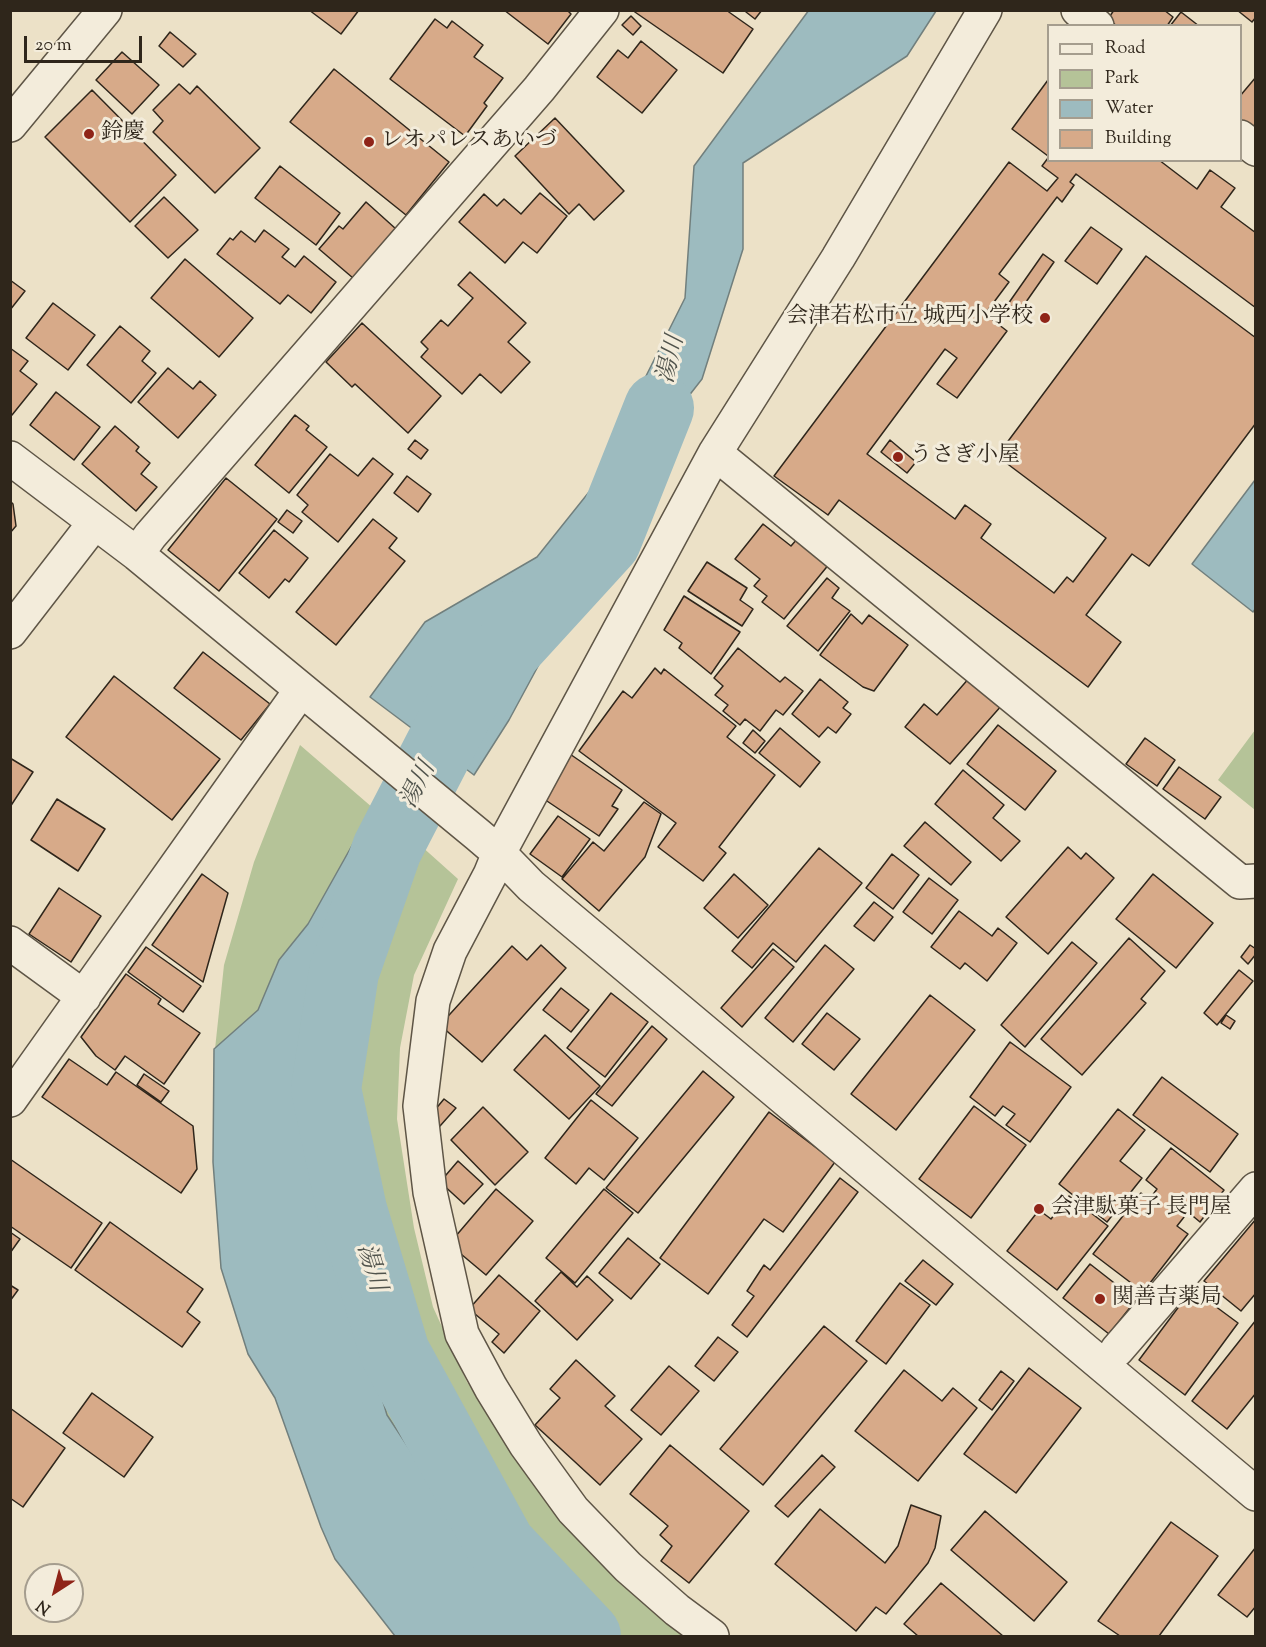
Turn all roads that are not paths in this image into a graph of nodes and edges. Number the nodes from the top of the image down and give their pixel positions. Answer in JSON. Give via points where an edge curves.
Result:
{"nodes":[{"id":1,"x":105,"y":10,"type":"edge"},
{"id":2,"x":602,"y":10,"type":"edge"},
{"id":3,"x":985,"y":10,"type":"edge"},
{"id":4,"x":1078,"y":10,"type":"edge"},
{"id":5,"x":1095,"y":24,"type":"edge"},
{"id":6,"x":10,"y":125,"type":"edge"},
{"id":7,"x":1242,"y":138,"type":"edge"},
{"id":8,"x":1256,"y":149,"type":"edge"},
{"id":9,"x":716,"y":453,"type":"junction"},
{"id":10,"x":10,"y":458,"type":"edge"},
{"id":11,"x":85,"y":535,"type":"dead end"},
{"id":12,"x":137,"y":554,"type":"junction"},
{"id":13,"x":10,"y":632,"type":"edge"},
{"id":14,"x":308,"y":696,"type":"junction"},
{"id":15,"x":488,"y":844,"type":"junction"},
{"id":16,"x":1256,"y":881,"type":"edge"},
{"id":17,"x":10,"y":943,"type":"edge"},
{"id":18,"x":84,"y":997,"type":"junction"},
{"id":19,"x":10,"y":1100,"type":"edge"},
{"id":20,"x":1256,"y":1189,"type":"edge"},
{"id":21,"x":1117,"y":1350,"type":"dead end"},
{"id":22,"x":1256,"y":1494,"type":"edge"},
{"id":23,"x":712,"y":1636,"type":"edge"}],
"edges":[{"from":1,"to":6,"type":"street"},
{"from":2,"to":12,"type":"street","via":[[532,98]]},
{"from":3,"to":9,"type":"street","via":[[838,258]]},
{"from":4,"to":5,"type":"street"},
{"from":7,"to":8,"type":"street"},
{"from":9,"to":15,"type":"street"},
{"from":9,"to":16,"type":"street","via":[[1240,882]]},
{"from":10,"to":12,"type":"street"},
{"from":11,"to":13,"type":"street"},
{"from":12,"to":14,"type":"street"},
{"from":14,"to":15,"type":"street"},
{"from":14,"to":18,"type":"street"},
{"from":15,"to":22,"type":"street","via":[[531,886]]},
{"from":15,"to":23,"type":"street","via":[[490,874],[450,951],[432,1001],[420,1106],[430,1192],[462,1335],[526,1445],[573,1510],[628,1567]]},
{"from":17,"to":18,"type":"street"},
{"from":18,"to":19,"type":"street"},
{"from":20,"to":21,"type":"street"}]}
